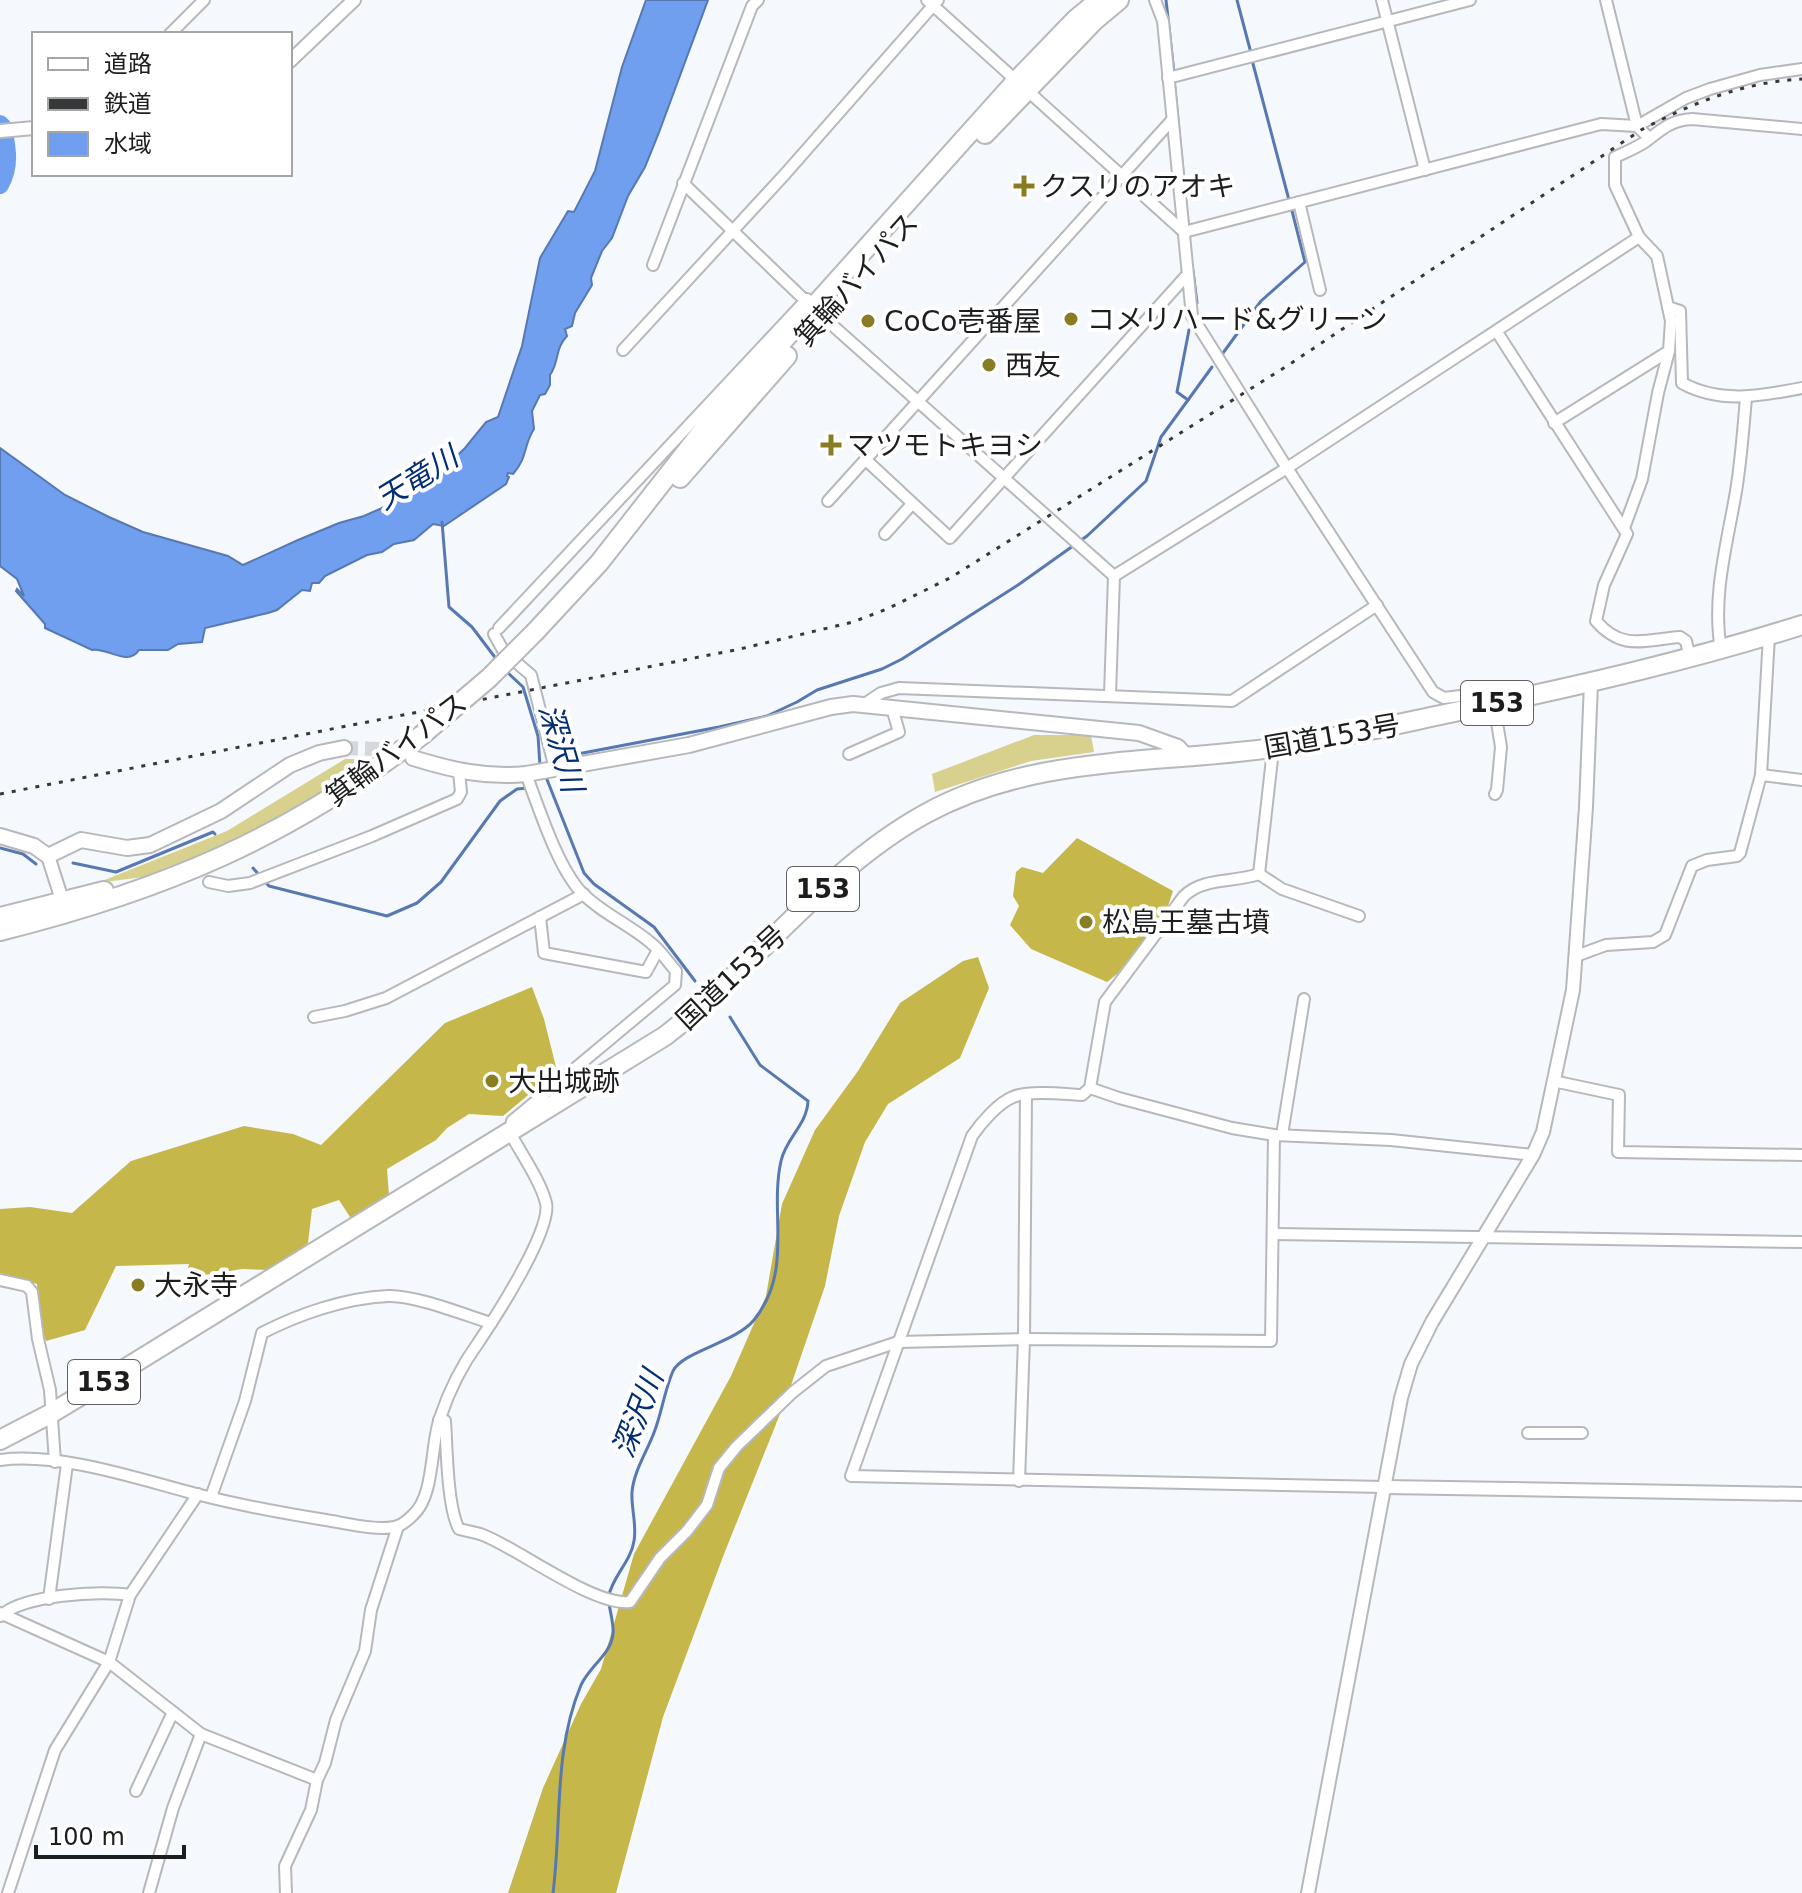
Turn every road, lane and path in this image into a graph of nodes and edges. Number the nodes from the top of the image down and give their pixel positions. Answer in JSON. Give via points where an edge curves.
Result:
{"nodes":[{"id":1,"x":204,"y":0,"type":"edge"},
{"id":2,"x":354,"y":0,"type":"edge"},
{"id":3,"x":758,"y":0,"type":"edge"},
{"id":4,"x":1099,"y":0,"type":"edge"},
{"id":5,"x":1119,"y":0,"type":"edge"},
{"id":6,"x":1155,"y":0,"type":"edge"},
{"id":7,"x":1382,"y":0,"type":"edge"},
{"id":8,"x":1470,"y":0,"type":"edge"},
{"id":9,"x":1606,"y":0,"type":"edge"},
{"id":10,"x":933,"y":2,"type":"edge"},
{"id":11,"x":1388,"y":21,"type":"junction"},
{"id":12,"x":172,"y":32,"type":"edge"},
{"id":13,"x":292,"y":59,"type":"edge"},
{"id":14,"x":1802,"y":69,"type":"edge"},
{"id":15,"x":1173,"y":77,"type":"junction"},
{"id":16,"x":1020,"y":86,"type":"junction"},
{"id":17,"x":1172,"y":120,"type":"junction"},
{"id":18,"x":1637,"y":126,"type":"junction"},
{"id":19,"x":32,"y":128,"type":"edge"},
{"id":20,"x":1802,"y":129,"type":"edge"},
{"id":21,"x":6,"y":130,"type":"edge"},
{"id":22,"x":1649,"y":138,"type":"junction"},
{"id":23,"x":1425,"y":170,"type":"junction"},
{"id":24,"x":1121,"y":178,"type":"junction"},
{"id":25,"x":683,"y":183,"type":"junction"},
{"id":26,"x":1293,"y":204,"type":"junction"},
{"id":27,"x":1188,"y":231,"type":"junction"},
{"id":28,"x":731,"y":232,"type":"junction"},
{"id":29,"x":1639,"y":237,"type":"junction"},
{"id":30,"x":653,"y":265,"type":"dead end"},
{"id":31,"x":1187,"y":275,"type":"junction"},
{"id":32,"x":1320,"y":290,"type":"dead end"},
{"id":33,"x":1668,"y":307,"type":"junction"},
{"id":34,"x":814,"y":308,"type":"junction"},
{"id":35,"x":1497,"y":332,"type":"junction"},
{"id":36,"x":623,"y":350,"type":"dead end"},
{"id":37,"x":1669,"y":351,"type":"junction"},
{"id":38,"x":1802,"y":388,"type":"edge"},
{"id":39,"x":1746,"y":398,"type":"junction"},
{"id":40,"x":918,"y":401,"type":"junction"},
{"id":41,"x":1554,"y":423,"type":"junction"},
{"id":42,"x":866,"y":460,"type":"junction"},
{"id":43,"x":1287,"y":468,"type":"junction"},
{"id":44,"x":1004,"y":476,"type":"junction"},
{"id":45,"x":828,"y":501,"type":"dead end"},
{"id":46,"x":912,"y":504,"type":"junction"},
{"id":47,"x":1624,"y":528,"type":"junction"},
{"id":48,"x":885,"y":534,"type":"dead end"},
{"id":49,"x":1114,"y":576,"type":"junction"},
{"id":50,"x":1377,"y":605,"type":"junction"},
{"id":51,"x":1802,"y":625,"type":"edge"},
{"id":52,"x":1769,"y":636,"type":"junction"},
{"id":53,"x":1721,"y":650,"type":"junction"},
{"id":54,"x":1690,"y":659,"type":"junction"},
{"id":55,"x":1591,"y":683,"type":"junction"},
{"id":56,"x":1110,"y":695,"type":"junction"},
{"id":57,"x":1502,"y":702,"type":"junction"},
{"id":58,"x":863,"y":705,"type":"junction"},
{"id":59,"x":892,"y":708,"type":"junction"},
{"id":60,"x":344,"y":748,"type":"tunnel mouth"},
{"id":61,"x":1271,"y":748,"type":"junction"},
{"id":62,"x":849,"y":754,"type":"dead end"},
{"id":63,"x":413,"y":758,"type":"tunnel mouth"},
{"id":64,"x":1188,"y":758,"type":"junction"},
{"id":65,"x":552,"y":770,"type":"junction"},
{"id":66,"x":459,"y":772,"type":"junction"},
{"id":67,"x":529,"y":774,"type":"junction"},
{"id":68,"x":1761,"y":775,"type":"junction"},
{"id":69,"x":1802,"y":780,"type":"edge"},
{"id":70,"x":1495,"y":794,"type":"dead end"},
{"id":71,"x":0,"y":836,"type":"edge"},
{"id":72,"x":48,"y":856,"type":"junction"},
{"id":73,"x":1259,"y":874,"type":"junction"},
{"id":74,"x":209,"y":882,"type":"dead end"},
{"id":75,"x":584,"y":894,"type":"junction"},
{"id":76,"x":64,"y":908,"type":"junction"},
{"id":77,"x":1359,"y":916,"type":"dead end"},
{"id":78,"x":0,"y":917,"type":"edge"},
{"id":79,"x":540,"y":917,"type":"junction"},
{"id":80,"x":0,"y":931,"type":"edge"},
{"id":81,"x":656,"y":947,"type":"junction"},
{"id":82,"x":1576,"y":956,"type":"junction"},
{"id":83,"x":1304,"y":999,"type":"dead end"},
{"id":84,"x":314,"y":1017,"type":"dead end"},
{"id":85,"x":1553,"y":1081,"type":"junction"},
{"id":86,"x":1090,"y":1088,"type":"junction"},
{"id":87,"x":1026,"y":1094,"type":"junction"},
{"id":88,"x":510,"y":1133,"type":"junction"},
{"id":89,"x":1278,"y":1135,"type":"junction"},
{"id":90,"x":1533,"y":1155,"type":"junction"},
{"id":91,"x":1802,"y":1155,"type":"edge"},
{"id":92,"x":1274,"y":1234,"type":"junction"},
{"id":93,"x":1483,"y":1239,"type":"junction"},
{"id":94,"x":1802,"y":1242,"type":"edge"},
{"id":95,"x":0,"y":1280,"type":"edge"},
{"id":96,"x":491,"y":1323,"type":"junction"},
{"id":97,"x":1024,"y":1339,"type":"junction"},
{"id":98,"x":898,"y":1342,"type":"junction"},
{"id":99,"x":50,"y":1414,"type":"junction"},
{"id":100,"x":439,"y":1420,"type":"junction"},
{"id":101,"x":1528,"y":1433,"type":"dead end"},
{"id":102,"x":1582,"y":1433,"type":"dead end"},
{"id":103,"x":0,"y":1440,"type":"edge"},
{"id":104,"x":0,"y":1460,"type":"edge"},
{"id":105,"x":55,"y":1462,"type":"junction"},
{"id":106,"x":67,"y":1464,"type":"junction"},
{"id":107,"x":1019,"y":1481,"type":"junction"},
{"id":108,"x":1385,"y":1487,"type":"junction"},
{"id":109,"x":198,"y":1494,"type":"junction"},
{"id":110,"x":1802,"y":1494,"type":"edge"},
{"id":111,"x":211,"y":1497,"type":"junction"},
{"id":112,"x":398,"y":1526,"type":"junction"},
{"id":113,"x":130,"y":1595,"type":"junction"},
{"id":114,"x":49,"y":1599,"type":"junction"},
{"id":115,"x":1,"y":1615,"type":"edge"},
{"id":116,"x":109,"y":1662,"type":"junction"},
{"id":117,"x":173,"y":1712,"type":"junction"},
{"id":118,"x":201,"y":1734,"type":"junction"},
{"id":119,"x":317,"y":1780,"type":"junction"},
{"id":120,"x":136,"y":1791,"type":"dead end"},
{"id":121,"x":8,"y":1893,"type":"edge"},
{"id":122,"x":149,"y":1893,"type":"edge"},
{"id":123,"x":286,"y":1893,"type":"edge"},
{"id":124,"x":1308,"y":1893,"type":"edge"}],
"edges":[{"from":1,"to":12,"type":"street"},
{"from":2,"to":13,"type":"street"},
{"from":3,"to":25,"type":"street"},
{"from":4,"to":16,"type":"highway","name":"箕輪バイパス","via":[[1076,19]]},
{"from":5,"to":16,"type":"highway","name":"箕輪バイパス"},
{"from":6,"to":15,"type":"street"},
{"from":7,"to":11,"type":"street"},
{"from":8,"to":11,"type":"street"},
{"from":9,"to":18,"type":"street"},
{"from":10,"to":16,"type":"street"},
{"from":10,"to":28,"type":"street"},
{"from":11,"to":15,"type":"street"},
{"from":11,"to":23,"type":"street"},
{"from":14,"to":18,"type":"street","via":[[1710,89]]},
{"from":15,"to":17,"type":"street"},
{"from":16,"to":24,"type":"street"},
{"from":16,"to":34,"type":"highway","name":"箕輪バイパス"},
{"from":17,"to":24,"type":"street"},
{"from":17,"to":27,"type":"street"},
{"from":18,"to":22,"type":"street"},
{"from":18,"to":23,"type":"street","via":[[1601,124]]},
{"from":19,"to":21,"type":"street"},
{"from":20,"to":22,"type":"street","via":[[1692,119],[1677,120]]},
{"from":22,"to":29,"type":"street","via":[[1615,157],[1615,185]]},
{"from":23,"to":26,"type":"street"},
{"from":24,"to":27,"type":"street"},
{"from":24,"to":40,"type":"street"},
{"from":25,"to":28,"type":"street"},
{"from":25,"to":30,"type":"street"},
{"from":26,"to":27,"type":"street"},
{"from":26,"to":32,"type":"street"},
{"from":27,"to":31,"type":"street"},
{"from":28,"to":34,"type":"street"},
{"from":28,"to":36,"type":"street"},
{"from":29,"to":33,"type":"street","via":[[1657,256]]},
{"from":29,"to":35,"type":"street"},
{"from":31,"to":43,"type":"street","via":[[1192,316]]},
{"from":31,"to":44,"type":"street"},
{"from":33,"to":37,"type":"street"},
{"from":33,"to":39,"type":"street","via":[[1680,311],[1682,383],[1696,391]]},
{"from":34,"to":40,"type":"street"},
{"from":34,"to":65,"type":"street","via":[[496,631],[504,652],[531,675]]},
{"from":34,"to":76,"type":"highway","name":"箕輪バイパス","bridge":true,"via":[[606,561],[489,678],[422,735],[347,789],[225,857],[158,884]]},
{"from":35,"to":41,"type":"street"},
{"from":35,"to":43,"type":"street"},
{"from":37,"to":41,"type":"street"},
{"from":37,"to":47,"type":"street","via":[[1642,479]]},
{"from":38,"to":39,"type":"street"},
{"from":39,"to":53,"type":"street","via":[[1720,575]]},
{"from":40,"to":42,"type":"street"},
{"from":40,"to":44,"type":"street"},
{"from":41,"to":47,"type":"street"},
{"from":42,"to":45,"type":"street"},
{"from":42,"to":46,"type":"street"},
{"from":43,"to":49,"type":"street"},
{"from":43,"to":50,"type":"street"},
{"from":44,"to":46,"type":"street","via":[[950,538]]},
{"from":44,"to":49,"type":"street"},
{"from":46,"to":48,"type":"street"},
{"from":47,"to":54,"type":"street","via":[[1627,534],[1604,585],[1596,621],[1624,642],[1680,637]]},
{"from":49,"to":56,"type":"street"},
{"from":50,"to":56,"type":"street","via":[[1232,701]]},
{"from":50,"to":57,"type":"street","via":[[1438,696],[1507,692]]},
{"from":51,"to":52,"type":"highway","name":"国道153号","number":"153"},
{"from":52,"to":53,"type":"highway","name":"国道153号","number":"153"},
{"from":52,"to":68,"type":"street"},
{"from":53,"to":54,"type":"highway","name":"国道153号","number":"153"},
{"from":54,"to":55,"type":"highway","name":"国道153号","number":"153"},
{"from":55,"to":57,"type":"highway","name":"国道153号","number":"153"},
{"from":55,"to":82,"type":"street"},
{"from":56,"to":58,"type":"street","via":[[899,688]]},
{"from":57,"to":61,"type":"highway","name":"国道153号","number":"153"},
{"from":57,"to":70,"type":"street"},
{"from":58,"to":59,"type":"main road"},
{"from":58,"to":65,"type":"main road","via":[[831,707],[738,733]]},
{"from":59,"to":62,"type":"street","via":[[899,732]]},
{"from":59,"to":64,"type":"main road","via":[[1139,733],[1178,747]]},
{"from":60,"to":72,"type":"main road","via":[[290,765],[221,811],[150,845],[127,848],[81,840]]},
{"from":61,"to":64,"type":"highway","name":"国道153号","number":"153"},
{"from":61,"to":73,"type":"street"},
{"from":63,"to":66,"type":"main road"},
{"from":64,"to":88,"type":"highway","name":"国道153号","number":"153","via":[[1043,771],[981,788],[927,813],[836,876],[737,976],[675,1029]]},
{"from":65,"to":67,"type":"main road"},
{"from":66,"to":67,"type":"main road"},
{"from":66,"to":74,"type":"street","via":[[457,799],[250,883]]},
{"from":67,"to":75,"type":"street","via":[[568,872]]},
{"from":68,"to":69,"type":"street"},
{"from":68,"to":82,"type":"street","via":[[1740,853],[1692,866],[1665,935],[1653,942],[1606,945]]},
{"from":71,"to":72,"type":"main road"},
{"from":72,"to":76,"type":"street"},
{"from":73,"to":77,"type":"street","via":[[1282,889]]},
{"from":73,"to":86,"type":"street","via":[[1205,883],[1184,896],[1105,1002]]},
{"from":75,"to":79,"type":"street"},
{"from":75,"to":81,"type":"street"},
{"from":76,"to":78,"type":"highway","name":"箕輪バイパス"},
{"from":76,"to":80,"type":"highway","name":"箕輪バイパス"},
{"from":79,"to":81,"type":"street","via":[[544,953],[646,972]]},
{"from":79,"to":84,"type":"street","via":[[386,998]]},
{"from":81,"to":88,"type":"street","via":[[676,971],[675,985],[512,1121]]},
{"from":82,"to":85,"type":"street"},
{"from":83,"to":89,"type":"street"},
{"from":85,"to":90,"type":"street"},
{"from":85,"to":91,"type":"street","via":[[1619,1095],[1618,1152]]},
{"from":86,"to":87,"type":"street","via":[[1082,1095]]},
{"from":86,"to":89,"type":"street","via":[[1232,1128]]},
{"from":87,"to":97,"type":"street"},
{"from":87,"to":98,"type":"street","via":[[1012,1097],[972,1136]]},
{"from":88,"to":96,"type":"street","via":[[547,1212],[521,1273]]},
{"from":88,"to":99,"type":"highway","name":"国道153号","number":"153"},
{"from":89,"to":90,"type":"street"},
{"from":89,"to":92,"type":"street"},
{"from":90,"to":93,"type":"street"},
{"from":92,"to":93,"type":"street"},
{"from":92,"to":97,"type":"street","via":[[1271,1341]]},
{"from":93,"to":94,"type":"street"},
{"from":93,"to":108,"type":"street","via":[[1411,1364]]},
{"from":95,"to":99,"type":"street","via":[[32,1292]]},
{"from":96,"to":100,"type":"street","via":[[469,1355]]},
{"from":96,"to":111,"type":"street","via":[[390,1296],[341,1304],[262,1333]]},
{"from":97,"to":98,"type":"street"},
{"from":97,"to":107,"type":"street"},
{"from":98,"to":100,"type":"street","via":[[826,1366],[737,1446],[719,1468],[707,1505],[630,1602],[604,1596],[484,1536],[459,1529],[445,1421]]},
{"from":98,"to":107,"type":"street","via":[[851,1476]]},
{"from":99,"to":103,"type":"highway","name":"国道153号","number":"153"},
{"from":99,"to":105,"type":"street"},
{"from":100,"to":112,"type":"street","via":[[424,1498]]},
{"from":101,"to":102,"type":"street"},
{"from":104,"to":105,"type":"street"},
{"from":105,"to":106,"type":"street"},
{"from":106,"to":109,"type":"street"},
{"from":106,"to":114,"type":"street"},
{"from":107,"to":108,"type":"street"},
{"from":108,"to":110,"type":"street"},
{"from":108,"to":124,"type":"street"},
{"from":109,"to":111,"type":"street"},
{"from":109,"to":113,"type":"street"},
{"from":111,"to":112,"type":"street","via":[[287,1514]]},
{"from":112,"to":119,"type":"street","via":[[371,1610],[365,1651]]},
{"from":113,"to":114,"type":"street"},
{"from":113,"to":116,"type":"street"},
{"from":114,"to":115,"type":"street"},
{"from":115,"to":116,"type":"street"},
{"from":116,"to":117,"type":"street"},
{"from":116,"to":121,"type":"street","via":[[55,1750]]},
{"from":117,"to":118,"type":"street"},
{"from":117,"to":120,"type":"street"},
{"from":118,"to":119,"type":"street"},
{"from":118,"to":122,"type":"street"},
{"from":119,"to":123,"type":"street","via":[[311,1810],[285,1866]]}]}
